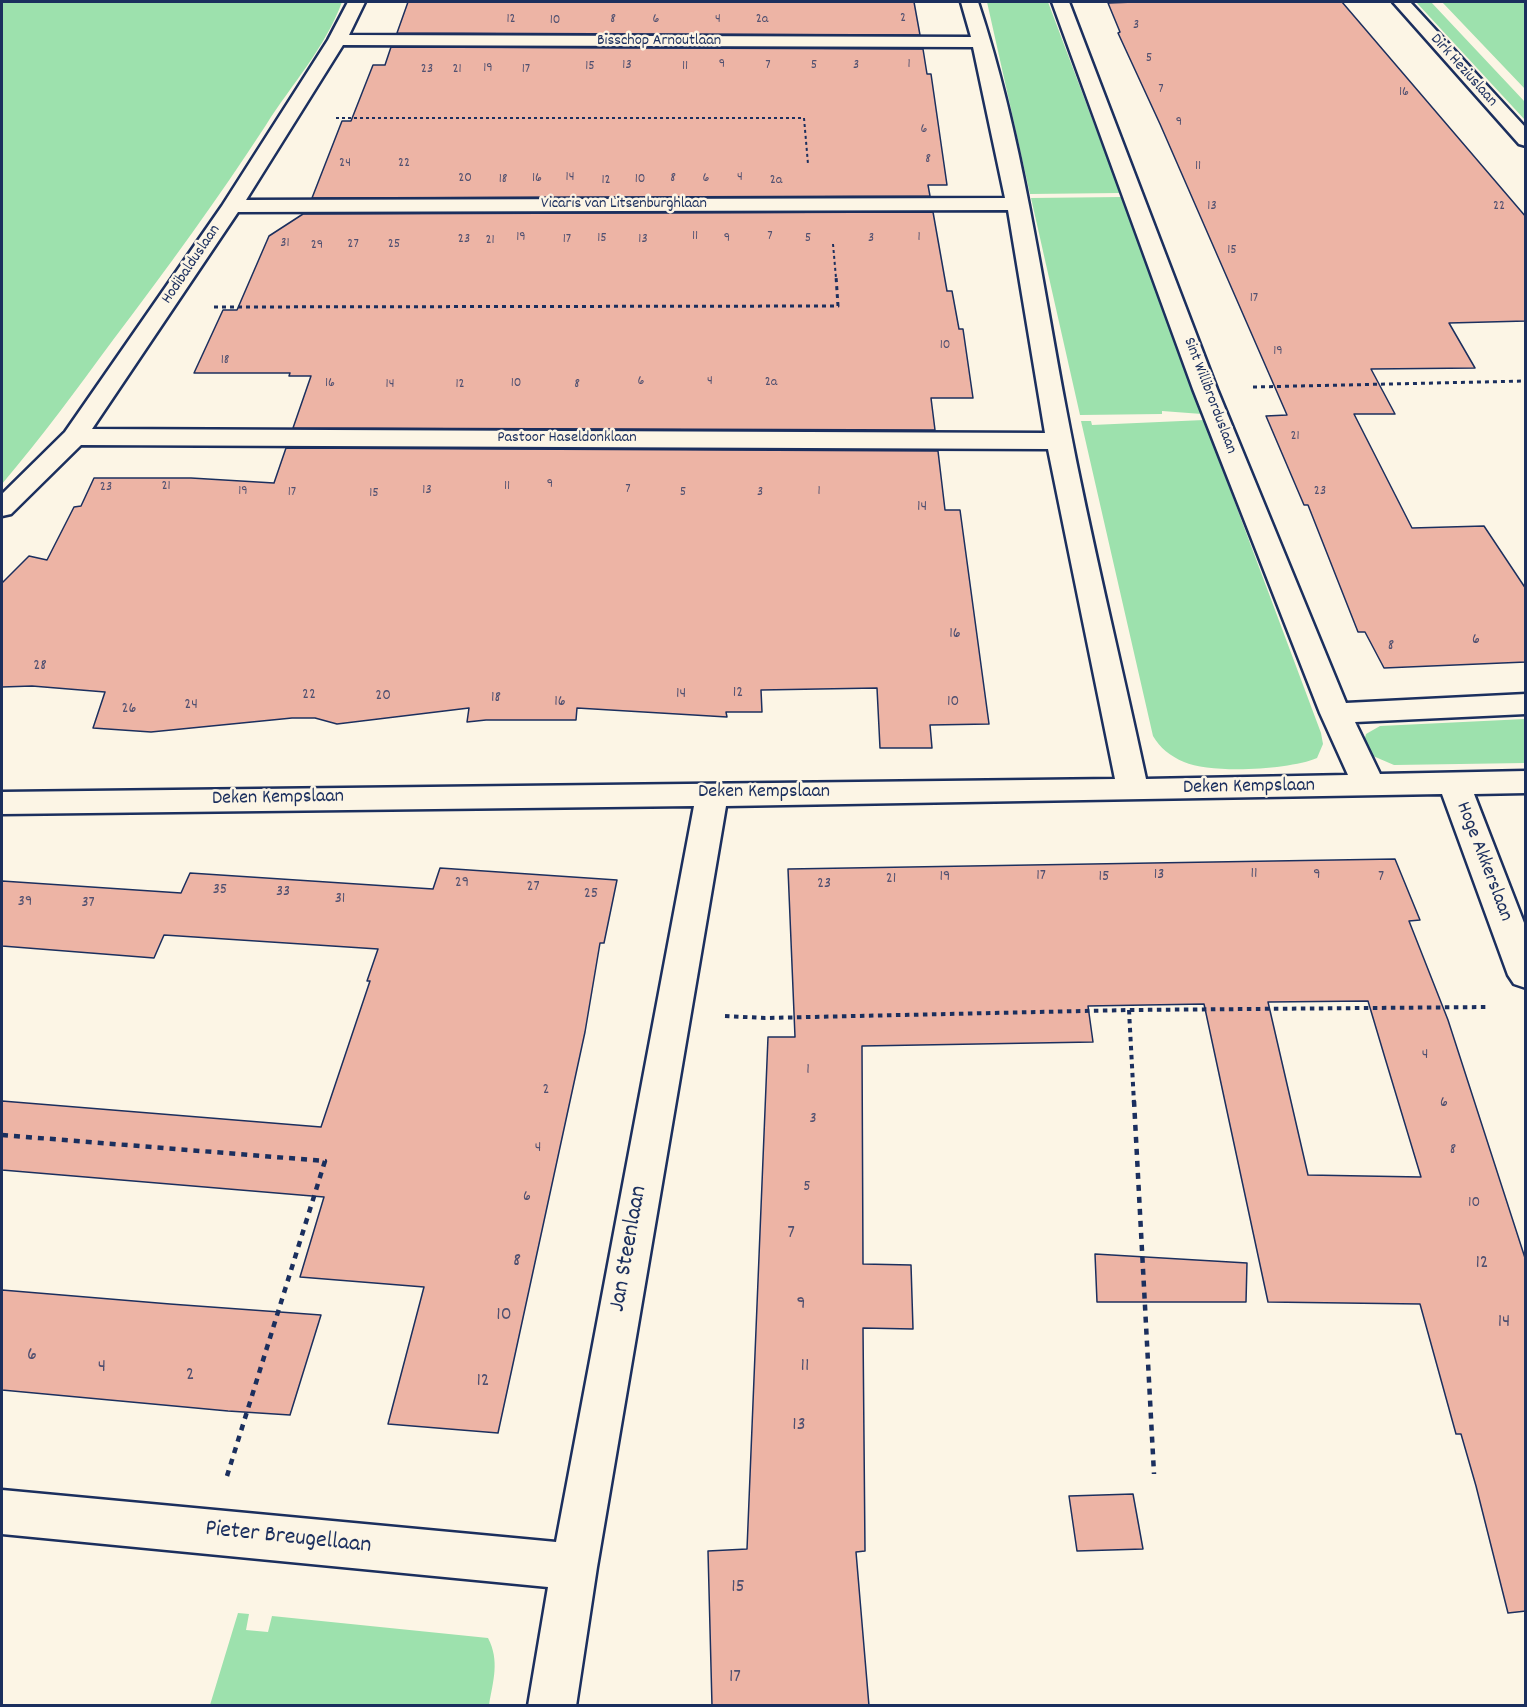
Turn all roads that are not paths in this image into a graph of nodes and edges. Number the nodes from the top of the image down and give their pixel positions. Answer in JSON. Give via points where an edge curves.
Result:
{"nodes":[{"id":1,"x":356,"y":2,"type":"edge"},
{"id":2,"x":970,"y":2,"type":"edge"},
{"id":3,"x":1061,"y":2,"type":"edge"},
{"id":4,"x":1401,"y":2,"type":"edge"},
{"id":5,"x":337,"y":40,"type":"junction"},
{"id":6,"x":982,"y":42,"type":"junction"},
{"id":7,"x":1526,"y":140,"type":"edge"},
{"id":8,"x":1017,"y":204,"type":"junction"},
{"id":9,"x":232,"y":206,"type":"junction"},
{"id":10,"x":74,"y":437,"type":"junction"},
{"id":11,"x":1059,"y":441,"type":"junction"},
{"id":12,"x":2,"y":508,"type":"edge"},
{"id":13,"x":1526,"y":704,"type":"edge"},
{"id":14,"x":1335,"y":713,"type":"junction"},
{"id":15,"x":1526,"y":782,"type":"edge"},
{"id":16,"x":1454,"y":783,"type":"junction"},
{"id":17,"x":1369,"y":785,"type":"junction"},
{"id":18,"x":1134,"y":790,"type":"junction"},
{"id":19,"x":711,"y":794,"type":"junction"},
{"id":20,"x":2,"y":803,"type":"edge"},
{"id":21,"x":1526,"y":975,"type":"edge"},
{"id":22,"x":2,"y":1512,"type":"edge"},
{"id":23,"x":574,"y":1567,"type":"junction"},
{"id":24,"x":552,"y":1706,"type":"edge"}],
"edges":[{"from":1,"to":5,"type":"street","name":"Hodibalduslaan"},
{"from":2,"to":6,"type":"street"},
{"from":3,"to":14,"type":"street","name":"Sint Willibrorduslaan","via":[[1205,389]]},
{"from":4,"to":7,"type":"street","name":"Dirk Heziuslaan"},
{"from":5,"to":6,"type":"street","name":"Bisschop Arnoutlaan"},
{"from":5,"to":9,"type":"street","name":"Hodibalduslaan"},
{"from":6,"to":8,"type":"street"},
{"from":8,"to":9,"type":"street","name":"Vicaris van Litsenburghlaan"},
{"from":8,"to":11,"type":"street"},
{"from":9,"to":10,"type":"street","name":"Hodibalduslaan"},
{"from":10,"to":11,"type":"street","name":"Pastoor Haseldonklaan"},
{"from":10,"to":12,"type":"street","name":"Hodibalduslaan"},
{"from":11,"to":18,"type":"street"},
{"from":13,"to":14,"type":"street"},
{"from":14,"to":17,"type":"street","name":"Sint Willibrorduslaan"},
{"from":15,"to":16,"type":"street","name":"Deken Kempslaan"},
{"from":16,"to":17,"type":"street","name":"Deken Kempslaan"},
{"from":16,"to":21,"type":"street","name":"Hoge Akkerslaan"},
{"from":17,"to":18,"type":"street","name":"Deken Kempslaan"},
{"from":18,"to":19,"type":"street","name":"Deken Kempslaan"},
{"from":19,"to":20,"type":"street","name":"Deken Kempslaan"},
{"from":19,"to":23,"type":"street","name":"Jan Steenlaan"},
{"from":22,"to":23,"type":"street","name":"Pieter Breugellaan"},
{"from":23,"to":24,"type":"street","name":"Jan Steenlaan"}]}
